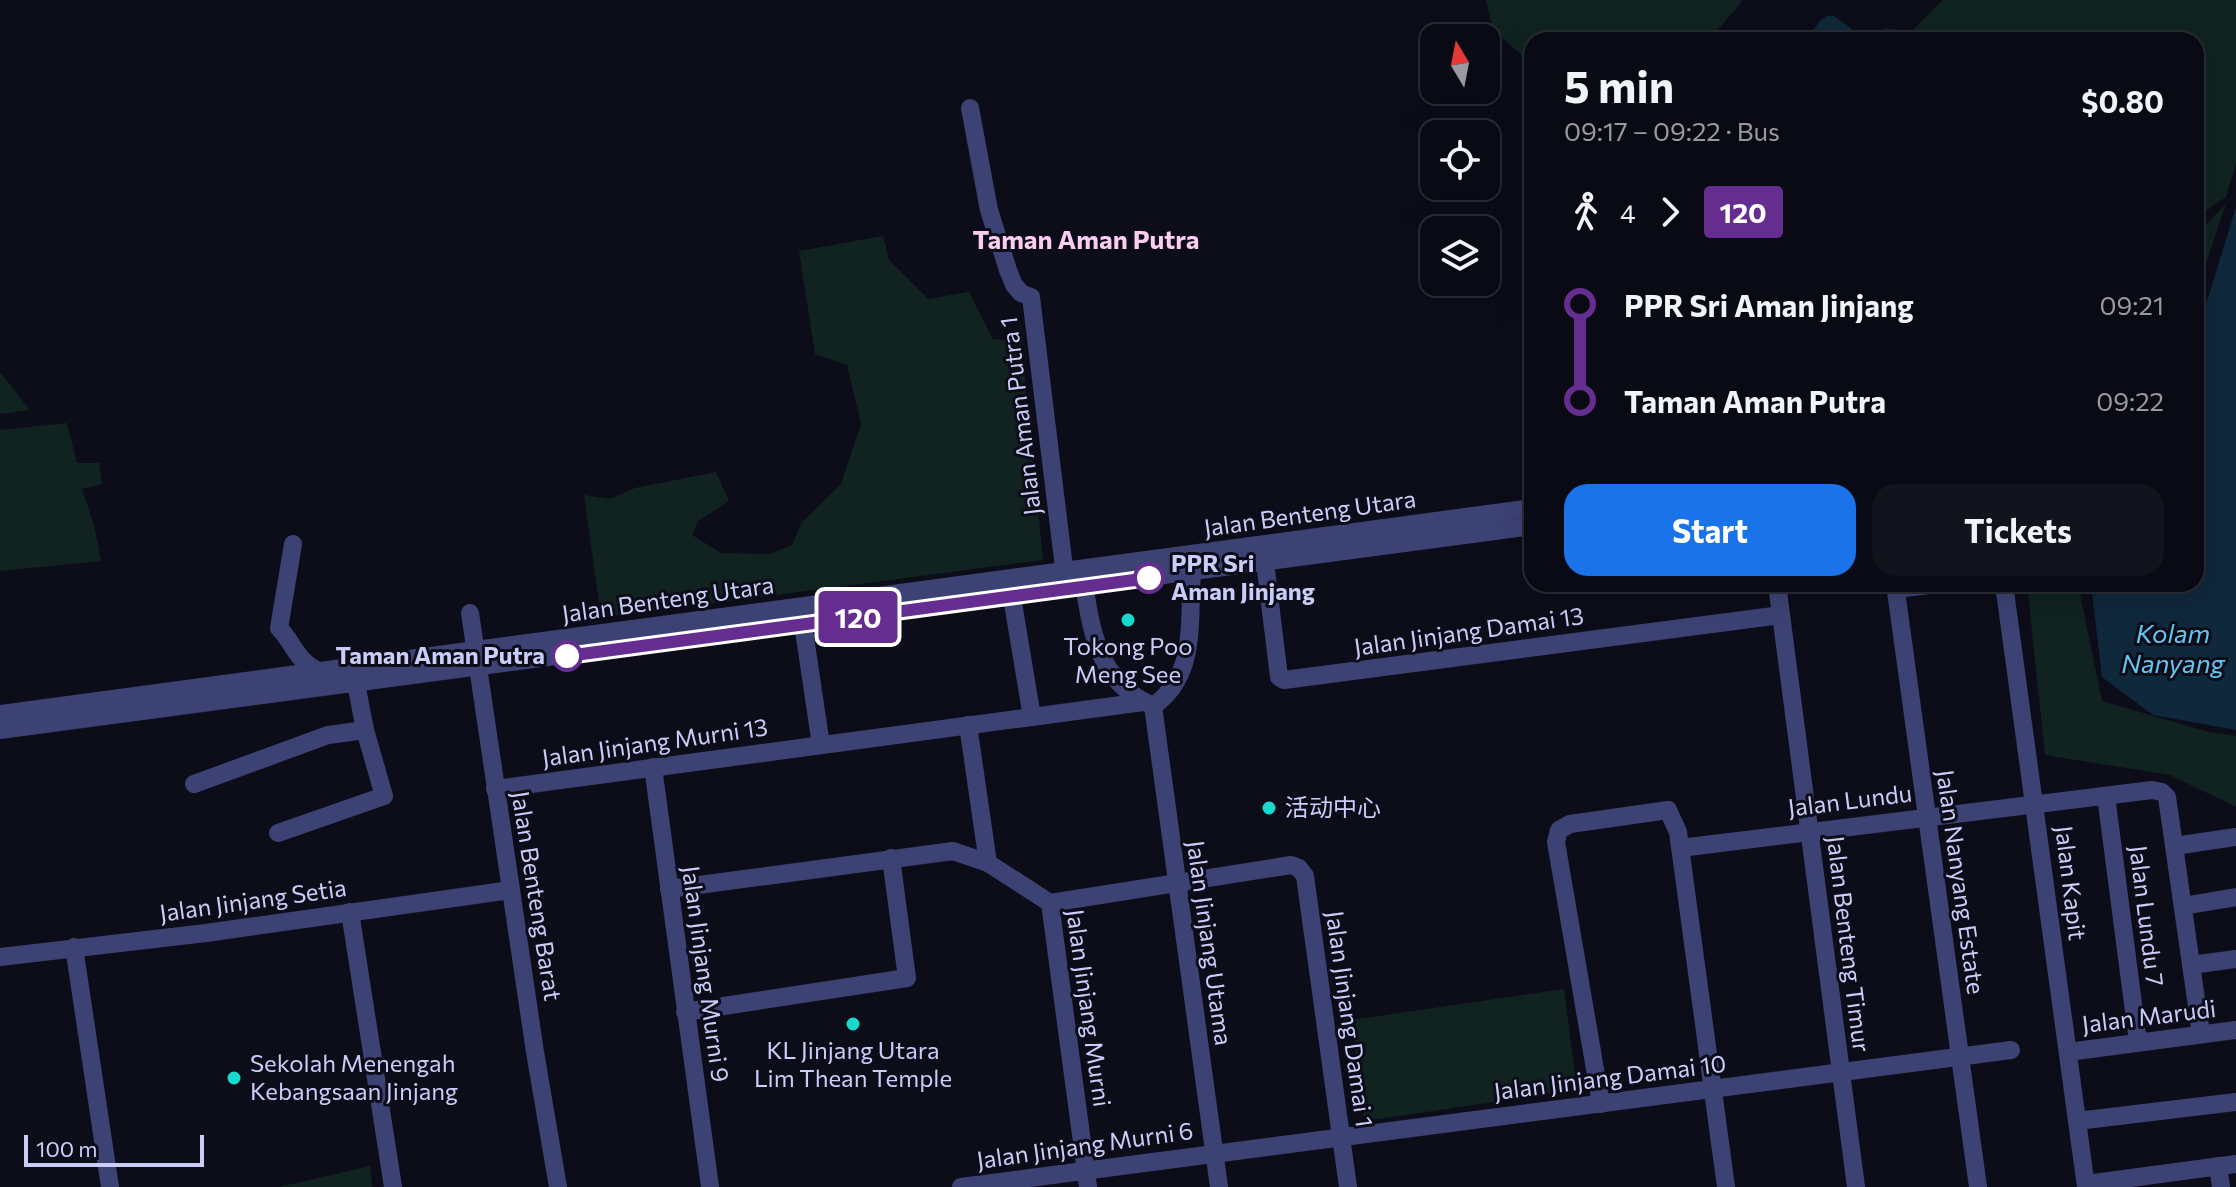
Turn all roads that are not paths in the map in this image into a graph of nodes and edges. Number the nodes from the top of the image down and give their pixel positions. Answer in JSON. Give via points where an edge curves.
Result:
{"nodes":[{"id":1,"x":970,"y":108,"type":"dead end"},
{"id":2,"x":1524,"y":509,"type":"edge"},
{"id":3,"x":1524,"y":527,"type":"edge"},
{"id":4,"x":293,"y":544,"type":"dead end"},
{"id":5,"x":1265,"y":562,"type":"junction"},
{"id":6,"x":1192,"y":573,"type":"junction"},
{"id":7,"x":1074,"y":579,"type":"junction"},
{"id":8,"x":1778,"y":592,"type":"edge"},
{"id":9,"x":1896,"y":592,"type":"edge"},
{"id":10,"x":2006,"y":592,"type":"edge"},
{"id":11,"x":1012,"y":597,"type":"junction"},
{"id":12,"x":470,"y":613,"type":"dead end"},
{"id":13,"x":1781,"y":615,"type":"junction"},
{"id":14,"x":803,"y":624,"type":"junction"},
{"id":15,"x":595,"y":643,"type":"junction"},
{"id":16,"x":476,"y":659,"type":"junction"},
{"id":17,"x":320,"y":672,"type":"junction"},
{"id":18,"x":356,"y":683,"type":"junction"},
{"id":19,"x":1148,"y":704,"type":"junction"},
{"id":20,"x":0,"y":714,"type":"edge"},
{"id":21,"x":1032,"y":717,"type":"junction"},
{"id":22,"x":968,"y":725,"type":"junction"},
{"id":23,"x":0,"y":730,"type":"edge"},
{"id":24,"x":365,"y":730,"type":"junction"},
{"id":25,"x":821,"y":745,"type":"junction"},
{"id":26,"x":653,"y":767,"type":"junction"},
{"id":27,"x":194,"y":784,"type":"dead end"},
{"id":28,"x":495,"y":789,"type":"junction"},
{"id":29,"x":2106,"y":796,"type":"junction"},
{"id":30,"x":2035,"y":803,"type":"junction"},
{"id":31,"x":1927,"y":816,"type":"junction"},
{"id":32,"x":1809,"y":830,"type":"junction"},
{"id":33,"x":278,"y":833,"type":"dead end"},
{"id":34,"x":2236,"y":837,"type":"edge"},
{"id":35,"x":2174,"y":846,"type":"junction"},
{"id":36,"x":1680,"y":848,"type":"junction"},
{"id":37,"x":891,"y":858,"type":"junction"},
{"id":38,"x":988,"y":863,"type":"junction"},
{"id":39,"x":1177,"y":883,"type":"junction"},
{"id":40,"x":669,"y":889,"type":"junction"},
{"id":41,"x":511,"y":890,"type":"junction"},
{"id":42,"x":2236,"y":897,"type":"edge"},
{"id":43,"x":1050,"y":903,"type":"junction"},
{"id":44,"x":2183,"y":906,"type":"junction"},
{"id":45,"x":350,"y":912,"type":"junction"},
{"id":46,"x":74,"y":947,"type":"junction"},
{"id":47,"x":0,"y":957,"type":"edge"},
{"id":48,"x":2236,"y":959,"type":"edge"},
{"id":49,"x":2191,"y":965,"type":"junction"},
{"id":50,"x":685,"y":1012,"type":"junction"},
{"id":51,"x":2236,"y":1030,"type":"edge"},
{"id":52,"x":2201,"y":1034,"type":"junction"},
{"id":53,"x":2138,"y":1042,"type":"junction"},
{"id":54,"x":2011,"y":1050,"type":"dead end"},
{"id":55,"x":2068,"y":1052,"type":"junction"},
{"id":56,"x":1960,"y":1057,"type":"junction"},
{"id":57,"x":1841,"y":1072,"type":"junction"},
{"id":58,"x":1713,"y":1089,"type":"junction"},
{"id":59,"x":2236,"y":1102,"type":"edge"},
{"id":60,"x":1601,"y":1104,"type":"junction"},
{"id":61,"x":2077,"y":1121,"type":"junction"},
{"id":62,"x":1342,"y":1137,"type":"junction"},
{"id":63,"x":1214,"y":1153,"type":"junction"},
{"id":64,"x":2227,"y":1165,"type":"edge"},
{"id":65,"x":1087,"y":1179,"type":"edge"},
{"id":66,"x":2159,"y":1181,"type":"edge"},
{"id":67,"x":2086,"y":1186,"type":"edge"},
{"id":68,"x":110,"y":1187,"type":"edge"},
{"id":69,"x":393,"y":1187,"type":"edge"},
{"id":70,"x":558,"y":1187,"type":"edge"},
{"id":71,"x":710,"y":1187,"type":"edge"},
{"id":72,"x":961,"y":1187,"type":"edge"},
{"id":73,"x":1219,"y":1187,"type":"edge"},
{"id":74,"x":1348,"y":1187,"type":"edge"},
{"id":75,"x":1726,"y":1187,"type":"edge"},
{"id":76,"x":1856,"y":1187,"type":"edge"},
{"id":77,"x":1978,"y":1187,"type":"edge"},
{"id":78,"x":2221,"y":1187,"type":"edge"}],
"edges":[{"from":1,"to":7,"type":"street","name":"Jalan Aman Putra 1","via":[[989,210],[1008,270],[1021,293],[1031,297]]},
{"from":2,"to":7,"type":"street","name":"Jalan Benteng Utara"},
{"from":3,"to":5,"type":"street","name":"Jalan Benteng Utara"},
{"from":4,"to":17,"type":"street","via":[[279,628],[297,657]]},
{"from":5,"to":6,"type":"street","name":"Jalan Benteng Utara"},
{"from":5,"to":13,"type":"street","name":"Jalan Jinjang Damai 13","via":[[1279,677],[1284,680]]},
{"from":6,"to":7,"type":"street","name":"Jalan Benteng Utara"},
{"from":6,"to":19,"type":"street","via":[[1189,648],[1181,675],[1167,696]]},
{"from":7,"to":11,"type":"street","name":"Jalan Benteng Utara"},
{"from":7,"to":15,"type":"street","name":"Jalan Benteng Utara"},
{"from":7,"to":19,"type":"street","via":[[1098,652],[1111,674],[1128,693]]},
{"from":8,"to":13,"type":"street","name":"Jalan Benteng Timur"},
{"from":9,"to":31,"type":"street","name":"Jalan Nanyang Estate"},
{"from":10,"to":30,"type":"street","name":"Jalan Kapit"},
{"from":11,"to":14,"type":"street","name":"Jalan Benteng Utara"},
{"from":11,"to":21,"type":"street"},
{"from":12,"to":16,"type":"street","name":"Jalan Benteng Barat"},
{"from":13,"to":32,"type":"street","name":"Jalan Benteng Timur"},
{"from":14,"to":15,"type":"street","name":"Jalan Benteng Utara"},
{"from":14,"to":25,"type":"street"},
{"from":15,"to":16,"type":"street","name":"Jalan Benteng Utara"},
{"from":16,"to":17,"type":"street","name":"Jalan Benteng Utara"},
{"from":16,"to":18,"type":"street","name":"Jalan Benteng Utara"},
{"from":16,"to":28,"type":"street","name":"Jalan Benteng Barat"},
{"from":17,"to":20,"type":"street","name":"Jalan Benteng Utara"},
{"from":18,"to":23,"type":"street","name":"Jalan Benteng Utara"},
{"from":18,"to":24,"type":"street"},
{"from":19,"to":21,"type":"street","name":"Jalan Jinjang Murni 13"},
{"from":19,"to":39,"type":"street","name":"Jalan Jinjang Utama"},
{"from":21,"to":22,"type":"street","name":"Jalan Jinjang Murni 13"},
{"from":22,"to":25,"type":"street","name":"Jalan Jinjang Murni 13"},
{"from":22,"to":38,"type":"street"},
{"from":24,"to":27,"type":"street","via":[[328,735]]},
{"from":24,"to":33,"type":"street","via":[[384,796]]},
{"from":25,"to":26,"type":"street","name":"Jalan Jinjang Murni 13"},
{"from":26,"to":28,"type":"street","name":"Jalan Jinjang Murni 13"},
{"from":26,"to":40,"type":"street","name":"Jalan Jinjang Murni 9"},
{"from":28,"to":41,"type":"street","name":"Jalan Benteng Barat"},
{"from":29,"to":30,"type":"street","name":"Jalan Lundu"},
{"from":29,"to":35,"type":"street","name":"Jalan Lundu","via":[[2162,792]]},
{"from":29,"to":53,"type":"street","name":"Jalan Lundu 7"},
{"from":30,"to":31,"type":"street","name":"Jalan Lundu"},
{"from":30,"to":55,"type":"street","name":"Jalan Kapit"},
{"from":31,"to":32,"type":"street","name":"Jalan Lundu"},
{"from":31,"to":56,"type":"street","name":"Jalan Nanyang Estate"},
{"from":32,"to":36,"type":"street","name":"Jalan Lundu"},
{"from":32,"to":57,"type":"street","name":"Jalan Benteng Timur"},
{"from":34,"to":35,"type":"street"},
{"from":35,"to":44,"type":"street"},
{"from":36,"to":58,"type":"street"},
{"from":36,"to":60,"type":"street","via":[[1668,810],[1559,830],[1556,842]]},
{"from":37,"to":38,"type":"street","name":"Jalan Jinjang Murni","via":[[953,851]]},
{"from":37,"to":40,"type":"street","name":"Jalan Jinjang Murni"},
{"from":37,"to":50,"type":"street","via":[[907,978]]},
{"from":38,"to":43,"type":"street","name":"Jalan Jinjang Murni"},
{"from":39,"to":43,"type":"street"},
{"from":39,"to":62,"type":"street","name":"Jalan Jinjang Damai 1","via":[[1291,865],[1305,876]]},
{"from":39,"to":63,"type":"street","name":"Jalan Jinjang Utama"},
{"from":40,"to":50,"type":"street","name":"Jalan Jinjang Murni 9"},
{"from":41,"to":45,"type":"street","name":"Jalan Jinjang Setia"},
{"from":41,"to":70,"type":"street","name":"Jalan Benteng Barat"},
{"from":42,"to":44,"type":"street"},
{"from":43,"to":65,"type":"street","name":"Jalan Jinjang Murni"},
{"from":44,"to":49,"type":"street"},
{"from":45,"to":46,"type":"street","name":"Jalan Jinjang Setia"},
{"from":45,"to":69,"type":"street"},
{"from":46,"to":47,"type":"street","name":"Jalan Jinjang Setia"},
{"from":46,"to":68,"type":"street"},
{"from":48,"to":49,"type":"street"},
{"from":49,"to":52,"type":"street"},
{"from":50,"to":71,"type":"street","name":"Jalan Jinjang Murni 9"},
{"from":51,"to":52,"type":"street","name":"Jalan Marudi"},
{"from":52,"to":53,"type":"street","name":"Jalan Marudi"},
{"from":53,"to":55,"type":"street","name":"Jalan Marudi"},
{"from":54,"to":56,"type":"street","name":"Jalan Jinjang Damai 10"},
{"from":55,"to":61,"type":"street","name":"Jalan Kapit"},
{"from":56,"to":57,"type":"street","name":"Jalan Jinjang Damai 10"},
{"from":56,"to":77,"type":"street","name":"Jalan Nanyang Estate"},
{"from":57,"to":58,"type":"street","name":"Jalan Jinjang Damai 10"},
{"from":57,"to":76,"type":"street","name":"Jalan Benteng Timur"},
{"from":58,"to":60,"type":"street","name":"Jalan Jinjang Damai 10"},
{"from":58,"to":75,"type":"street"},
{"from":59,"to":61,"type":"street"},
{"from":60,"to":62,"type":"street","name":"Jalan Jinjang Damai 10"},
{"from":61,"to":67,"type":"street","name":"Jalan Kapit"},
{"from":62,"to":63,"type":"street","name":"Jalan Jinjang Damai 10"},
{"from":62,"to":74,"type":"street","name":"Jalan Jinjang Damai 1"},
{"from":63,"to":65,"type":"street","name":"Jalan Jinjang Murni 6"},
{"from":63,"to":73,"type":"street","name":"Jalan Jinjang Utama"},
{"from":64,"to":66,"type":"street"},
{"from":64,"to":78,"type":"street"},
{"from":65,"to":72,"type":"street","name":"Jalan Jinjang Murni 6"},
{"from":66,"to":67,"type":"street"}]}
